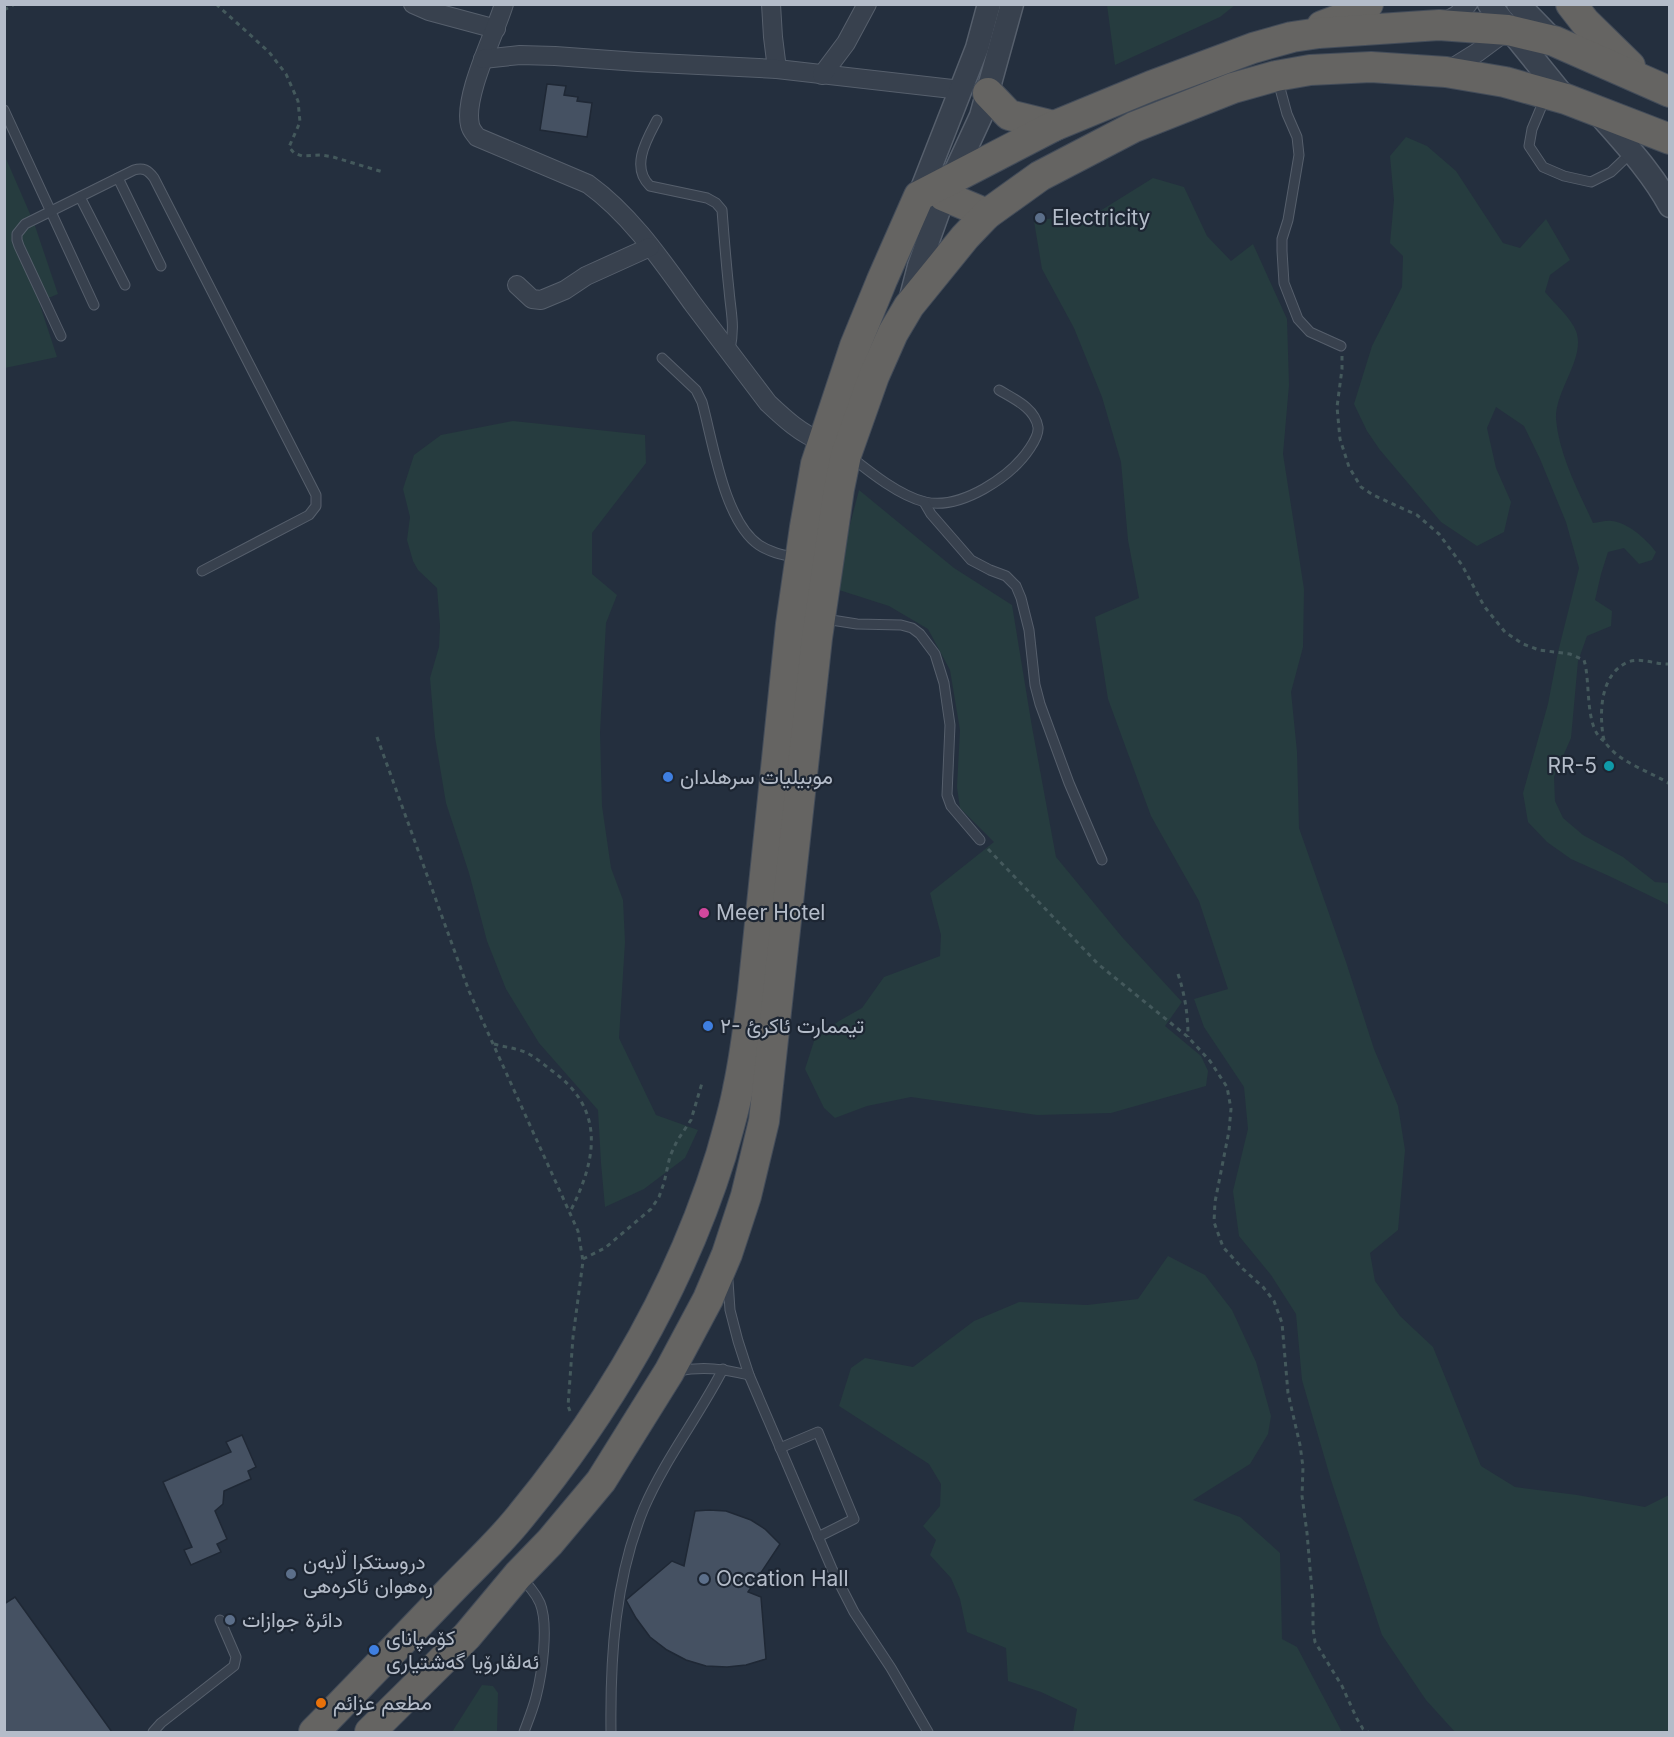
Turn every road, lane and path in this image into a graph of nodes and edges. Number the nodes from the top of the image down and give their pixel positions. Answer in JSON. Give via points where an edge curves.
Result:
{"nodes":[{"id":1,"x":15,"y":4,"type":"edge"},
{"id":2,"x":216,"y":4,"type":"edge"},
{"id":3,"x":413,"y":4,"type":"edge"},
{"id":4,"x":504,"y":4,"type":"edge"},
{"id":5,"x":771,"y":4,"type":"edge"},
{"id":6,"x":867,"y":4,"type":"edge"},
{"id":7,"x":990,"y":4,"type":"edge"},
{"id":8,"x":1012,"y":4,"type":"edge"},
{"id":9,"x":1368,"y":4,"type":"edge"},
{"id":10,"x":1468,"y":4,"type":"edge"},
{"id":11,"x":1489,"y":4,"type":"edge"},
{"id":12,"x":1571,"y":4,"type":"edge"},
{"id":13,"x":4,"y":10,"type":"edge"},
{"id":14,"x":1517,"y":11,"type":"edge"},
{"id":15,"x":1439,"y":25,"type":"junction"},
{"id":16,"x":496,"y":29,"type":"junction"},
{"id":17,"x":1292,"y":37,"type":"junction"},
{"id":18,"x":483,"y":59,"type":"junction"},
{"id":19,"x":777,"y":69,"type":"junction"},
{"id":20,"x":1446,"y":72,"type":"junction"},
{"id":21,"x":822,"y":75,"type":"junction"},
{"id":22,"x":1276,"y":76,"type":"junction"},
{"id":23,"x":1658,"y":88,"type":"edge"},
{"id":24,"x":974,"y":91,"type":"junction"},
{"id":25,"x":1557,"y":96,"type":"junction"},
{"id":26,"x":4,"y":110,"type":"edge"},
{"id":27,"x":1597,"y":111,"type":"junction"},
{"id":28,"x":657,"y":120,"type":"dead end"},
{"id":29,"x":4,"y":126,"type":"edge"},
{"id":30,"x":1054,"y":126,"type":"junction"},
{"id":31,"x":1670,"y":140,"type":"edge"},
{"id":32,"x":19,"y":144,"type":"junction"},
{"id":33,"x":1632,"y":152,"type":"junction"},
{"id":34,"x":383,"y":172,"type":"dead end"},
{"id":35,"x":118,"y":178,"type":"junction"},
{"id":36,"x":937,"y":191,"type":"junction"},
{"id":37,"x":80,"y":197,"type":"junction"},
{"id":38,"x":1670,"y":206,"type":"edge"},
{"id":39,"x":50,"y":212,"type":"junction"},
{"id":40,"x":987,"y":214,"type":"junction"},
{"id":41,"x":650,"y":247,"type":"junction"},
{"id":42,"x":162,"y":266,"type":"dead end"},
{"id":43,"x":125,"y":285,"type":"dead end"},
{"id":44,"x":517,"y":285,"type":"dead end"},
{"id":45,"x":94,"y":305,"type":"dead end"},
{"id":46,"x":909,"y":306,"type":"junction"},
{"id":47,"x":61,"y":336,"type":"dead end"},
{"id":48,"x":1341,"y":346,"type":"joint"},
{"id":49,"x":729,"y":353,"type":"junction"},
{"id":50,"x":662,"y":358,"type":"dead end"},
{"id":51,"x":999,"y":390,"type":"dead end"},
{"id":52,"x":835,"y":448,"type":"junction"},
{"id":53,"x":924,"y":502,"type":"junction"},
{"id":54,"x":800,"y":558,"type":"junction"},
{"id":55,"x":202,"y":571,"type":"dead end"},
{"id":56,"x":820,"y":618,"type":"junction"},
{"id":57,"x":1670,"y":664,"type":"edge"},
{"id":58,"x":377,"y":737,"type":"dead end"},
{"id":59,"x":1604,"y":741,"type":"junction"},
{"id":60,"x":1670,"y":784,"type":"edge"},
{"id":61,"x":980,"y":840,"type":"joint"},
{"id":62,"x":1102,"y":860,"type":"dead end"},
{"id":63,"x":1178,"y":974,"type":"dead end"},
{"id":64,"x":1188,"y":1037,"type":"junction"},
{"id":65,"x":494,"y":1044,"type":"junction"},
{"id":66,"x":702,"y":1083,"type":"dead end"},
{"id":67,"x":570,"y":1212,"type":"junction"},
{"id":68,"x":728,"y":1254,"type":"junction"},
{"id":69,"x":582,"y":1259,"type":"junction"},
{"id":70,"x":723,"y":1369,"type":"junction"},
{"id":71,"x":669,"y":1372,"type":"junction"},
{"id":72,"x":749,"y":1375,"type":"junction"},
{"id":73,"x":580,"y":1438,"type":"junction"},
{"id":74,"x":780,"y":1448,"type":"junction"},
{"id":75,"x":818,"y":1537,"type":"junction"},
{"id":76,"x":518,"y":1575,"type":"junction"},
{"id":77,"x":220,"y":1620,"type":"dead end"},
{"id":78,"x":153,"y":1732,"type":"edge"},
{"id":79,"x":314,"y":1732,"type":"edge"},
{"id":80,"x":370,"y":1732,"type":"edge"},
{"id":81,"x":524,"y":1732,"type":"edge"},
{"id":82,"x":611,"y":1732,"type":"edge"},
{"id":83,"x":928,"y":1732,"type":"edge"},
{"id":84,"x":1368,"y":1732,"type":"edge"}],
"edges":[{"from":1,"to":13,"type":"path"},
{"from":2,"to":34,"type":"path","via":[[269,52],[286,74],[298,101],[300,122],[289,147],[294,153],[333,157]]},
{"from":3,"to":16,"type":"street"},
{"from":4,"to":16,"type":"street"},
{"from":5,"to":19,"type":"street"},
{"from":6,"to":21,"type":"street","via":[[846,44]]},
{"from":7,"to":24,"type":"street","via":[[977,48]]},
{"from":8,"to":24,"type":"street"},
{"from":9,"to":17,"type":"highway","via":[[1351,15]]},
{"from":10,"to":15,"type":"street"},
{"from":11,"to":14,"type":"street"},
{"from":12,"to":23,"type":"highway","via":[[1607,45]]},
{"from":14,"to":15,"type":"highway"},
{"from":14,"to":20,"type":"street","via":[[1478,52]]},
{"from":14,"to":23,"type":"highway","via":[[1554,41]]},
{"from":14,"to":25,"type":"street"},
{"from":15,"to":17,"type":"highway"},
{"from":16,"to":18,"type":"street"},
{"from":17,"to":30,"type":"highway","via":[[1227,56]]},
{"from":18,"to":19,"type":"street","via":[[555,56]]},
{"from":18,"to":41,"type":"street","via":[[470,108],[469,122],[477,136],[588,184],[619,209]]},
{"from":19,"to":21,"type":"street"},
{"from":20,"to":22,"type":"highway","via":[[1371,67]]},
{"from":20,"to":25,"type":"highway"},
{"from":21,"to":24,"type":"street"},
{"from":22,"to":40,"type":"highway","via":[[1233,88],[1134,127],[1040,176]]},
{"from":22,"to":48,"type":"lane","via":[[1297,137],[1299,155],[1282,238],[1284,283],[1298,319],[1310,332]]},
{"from":24,"to":30,"type":"highway","via":[[1010,115]]},
{"from":24,"to":36,"type":"street"},
{"from":24,"to":36,"type":"street","via":[[981,116]]},
{"from":25,"to":27,"type":"highway"},
{"from":25,"to":33,"type":"lane","via":[[1532,129],[1529,146],[1543,167],[1591,182],[1611,172]]},
{"from":26,"to":32,"type":"lane"},
{"from":27,"to":31,"type":"highway"},
{"from":27,"to":33,"type":"street"},
{"from":28,"to":49,"type":"lane","via":[[641,152],[644,180],[650,186],[707,198],[722,210],[733,316]]},
{"from":29,"to":32,"type":"lane"},
{"from":30,"to":36,"type":"highway"},
{"from":32,"to":39,"type":"lane"},
{"from":33,"to":38,"type":"street"},
{"from":35,"to":37,"type":"lane"},
{"from":35,"to":42,"type":"lane"},
{"from":35,"to":55,"type":"lane","via":[[140,168],[154,178],[316,495],[316,506],[309,515]]},
{"from":36,"to":40,"type":"highway"},
{"from":36,"to":46,"type":"street"},
{"from":36,"to":52,"type":"highway","via":[[882,280],[855,346]]},
{"from":37,"to":39,"type":"lane"},
{"from":37,"to":43,"type":"lane"},
{"from":39,"to":45,"type":"lane"},
{"from":39,"to":47,"type":"lane","via":[[20,228],[17,240]]},
{"from":40,"to":46,"type":"highway"},
{"from":41,"to":44,"type":"street","via":[[541,300],[532,299]]},
{"from":41,"to":49,"type":"street"},
{"from":46,"to":52,"type":"highway"},
{"from":48,"to":59,"type":"path","via":[[1337,407],[1340,438],[1348,467],[1361,487],[1417,515],[1439,534],[1505,632],[1539,650],[1584,660],[1592,725]]},
{"from":49,"to":52,"type":"street","via":[[768,403],[791,424]]},
{"from":50,"to":54,"type":"lane","via":[[696,390],[702,402],[726,496],[743,531],[758,545]]},
{"from":51,"to":53,"type":"lane","via":[[1023,404],[1034,417],[1036,439],[1024,458],[998,480],[974,493],[954,501]]},
{"from":52,"to":53,"type":"lane"},
{"from":52,"to":54,"type":"highway","via":[[816,464]]},
{"from":52,"to":56,"type":"highway","via":[[839,489]]},
{"from":53,"to":62,"type":"lane","via":[[971,560],[1006,576],[1016,586],[1029,630],[1040,704]]},
{"from":54,"to":73,"type":"highway","via":[[753,991],[738,1090],[708,1194],[686,1251],[643,1337]]},
{"from":56,"to":61,"type":"lane","via":[[901,625],[920,633],[935,654],[944,683],[950,725],[947,795],[951,806]]},
{"from":56,"to":68,"type":"highway","via":[[764,1121]]},
{"from":57,"to":59,"type":"path","via":[[1630,661],[1619,668],[1602,699]]},
{"from":58,"to":65,"type":"path","via":[[469,991]]},
{"from":59,"to":60,"type":"path","via":[[1611,750]]},
{"from":61,"to":64,"type":"path","via":[[1098,964]]},
{"from":63,"to":64,"type":"path"},
{"from":64,"to":84,"type":"path","via":[[1227,1087],[1231,1109],[1214,1222],[1223,1247],[1275,1301],[1282,1323],[1288,1393],[1303,1467],[1315,1642]]},
{"from":65,"to":67,"type":"path"},
{"from":65,"to":67,"type":"path","via":[[527,1053],[562,1078],[580,1097],[590,1121],[591,1151],[583,1186]]},
{"from":66,"to":69,"type":"path","via":[[691,1120],[670,1156],[659,1197],[651,1209],[606,1248]]},
{"from":67,"to":69,"type":"path","via":[[578,1231]]},
{"from":68,"to":71,"type":"highway"},
{"from":68,"to":72,"type":"lane","via":[[730,1310]]},
{"from":69,"to":73,"type":"path","via":[[568,1406]]},
{"from":70,"to":71,"type":"lane","via":[[697,1367]]},
{"from":70,"to":72,"type":"lane"},
{"from":70,"to":82,"type":"lane","via":[[645,1506],[631,1543],[615,1628]]},
{"from":71,"to":76,"type":"highway","via":[[601,1481]]},
{"from":72,"to":74,"type":"lane"},
{"from":73,"to":79,"type":"highway","via":[[513,1525]]},
{"from":74,"to":75,"type":"lane"},
{"from":74,"to":75,"type":"lane","via":[[818,1432],[854,1519]]},
{"from":75,"to":83,"type":"lane","via":[[854,1612]]},
{"from":76,"to":80,"type":"highway","via":[[467,1636]]},
{"from":76,"to":81,"type":"lane","via":[[533,1590],[544,1618],[536,1697]]},
{"from":77,"to":78,"type":"lane","via":[[236,1657],[234,1666]]}]}
